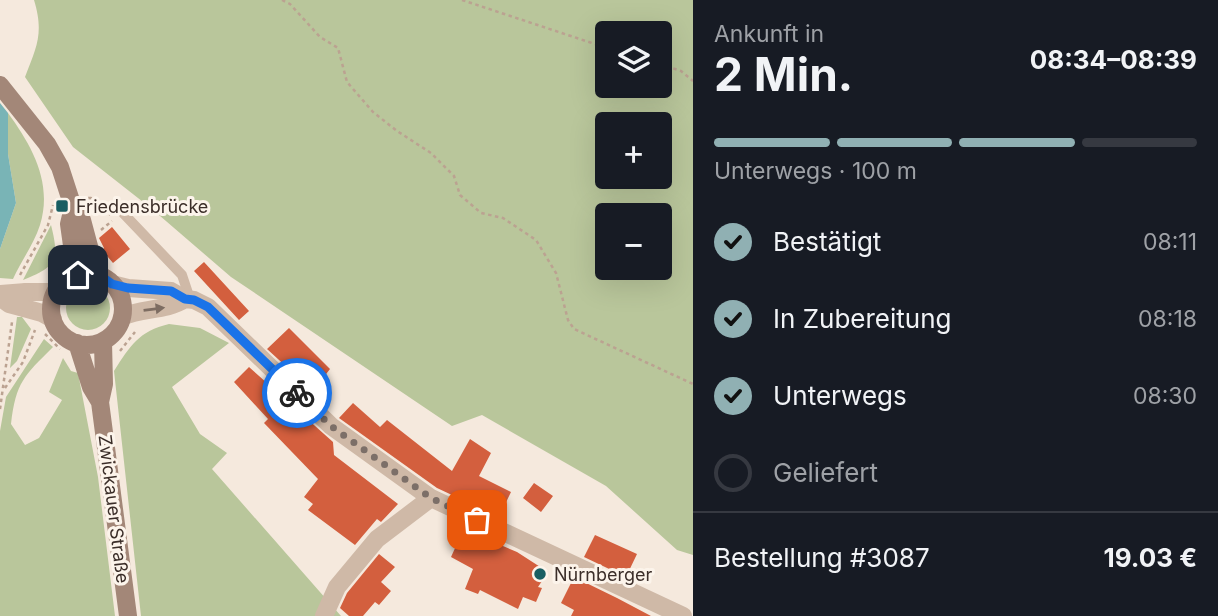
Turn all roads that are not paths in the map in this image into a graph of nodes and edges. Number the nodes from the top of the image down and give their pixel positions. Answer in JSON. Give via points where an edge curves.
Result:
{"nodes":[{"id":1,"x":0,"y":85,"type":"edge"},
{"id":2,"x":66,"y":206,"type":"junction"},
{"id":3,"x":123,"y":213,"type":"dead end"},
{"id":4,"x":74,"y":277,"type":"junction"},
{"id":5,"x":105,"y":280,"type":"junction"},
{"id":6,"x":56,"y":292,"type":"junction"},
{"id":7,"x":0,"y":296,"type":"edge"},
{"id":8,"x":187,"y":299,"type":"junction"},
{"id":9,"x":23,"y":301,"type":"junction"},
{"id":10,"x":122,"y":317,"type":"junction"},
{"id":11,"x":53,"y":319,"type":"junction"},
{"id":12,"x":103,"y":342,"type":"junction"},
{"id":13,"x":77,"y":343,"type":"junction"},
{"id":14,"x":100,"y":402,"type":"junction"},
{"id":15,"x":431,"y":498,"type":"junction"},
{"id":16,"x":128,"y":616,"type":"edge"},
{"id":17,"x":324,"y":616,"type":"edge"},
{"id":18,"x":683,"y":616,"type":"edge"}],
"edges":[{"from":1,"to":2,"type":"main road","via":[[60,167]]},
{"from":2,"to":4,"type":"main road"},
{"from":2,"to":5,"type":"main road","via":[[82,220]]},
{"from":3,"to":8,"type":"lane","via":[[182,275]]},
{"from":4,"to":5,"type":"main road","via":[[87,274]]},
{"from":4,"to":6,"type":"main road"},
{"from":5,"to":8,"type":"street","via":[[128,288],[171,291]]},
{"from":5,"to":10,"type":"main road","via":[[121,299]]},
{"from":6,"to":9,"type":"street"},
{"from":6,"to":11,"type":"main road"},
{"from":7,"to":9,"type":"street","bridge":true,"via":[[9,304]]},
{"from":10,"to":8,"type":"street","one_way":true,"via":[[173,307]]},
{"from":8,"to":15,"type":"street","via":[[208,307],[331,426]]},
{"from":9,"to":11,"type":"street"},
{"from":10,"to":12,"type":"main road"},
{"from":11,"to":13,"type":"main road","name":"Zwickauer Straße","via":[[62,334]]},
{"from":12,"to":13,"type":"main road"},
{"from":12,"to":14,"type":"main road","name":"Zwickauer Straße"},
{"from":13,"to":14,"type":"main road","name":"Zwickauer Straße"},
{"from":14,"to":16,"type":"main road","name":"Zwickauer Straße"},
{"from":15,"to":17,"type":"street","via":[[377,539],[337,587]]},
{"from":15,"to":18,"type":"street"}]}
